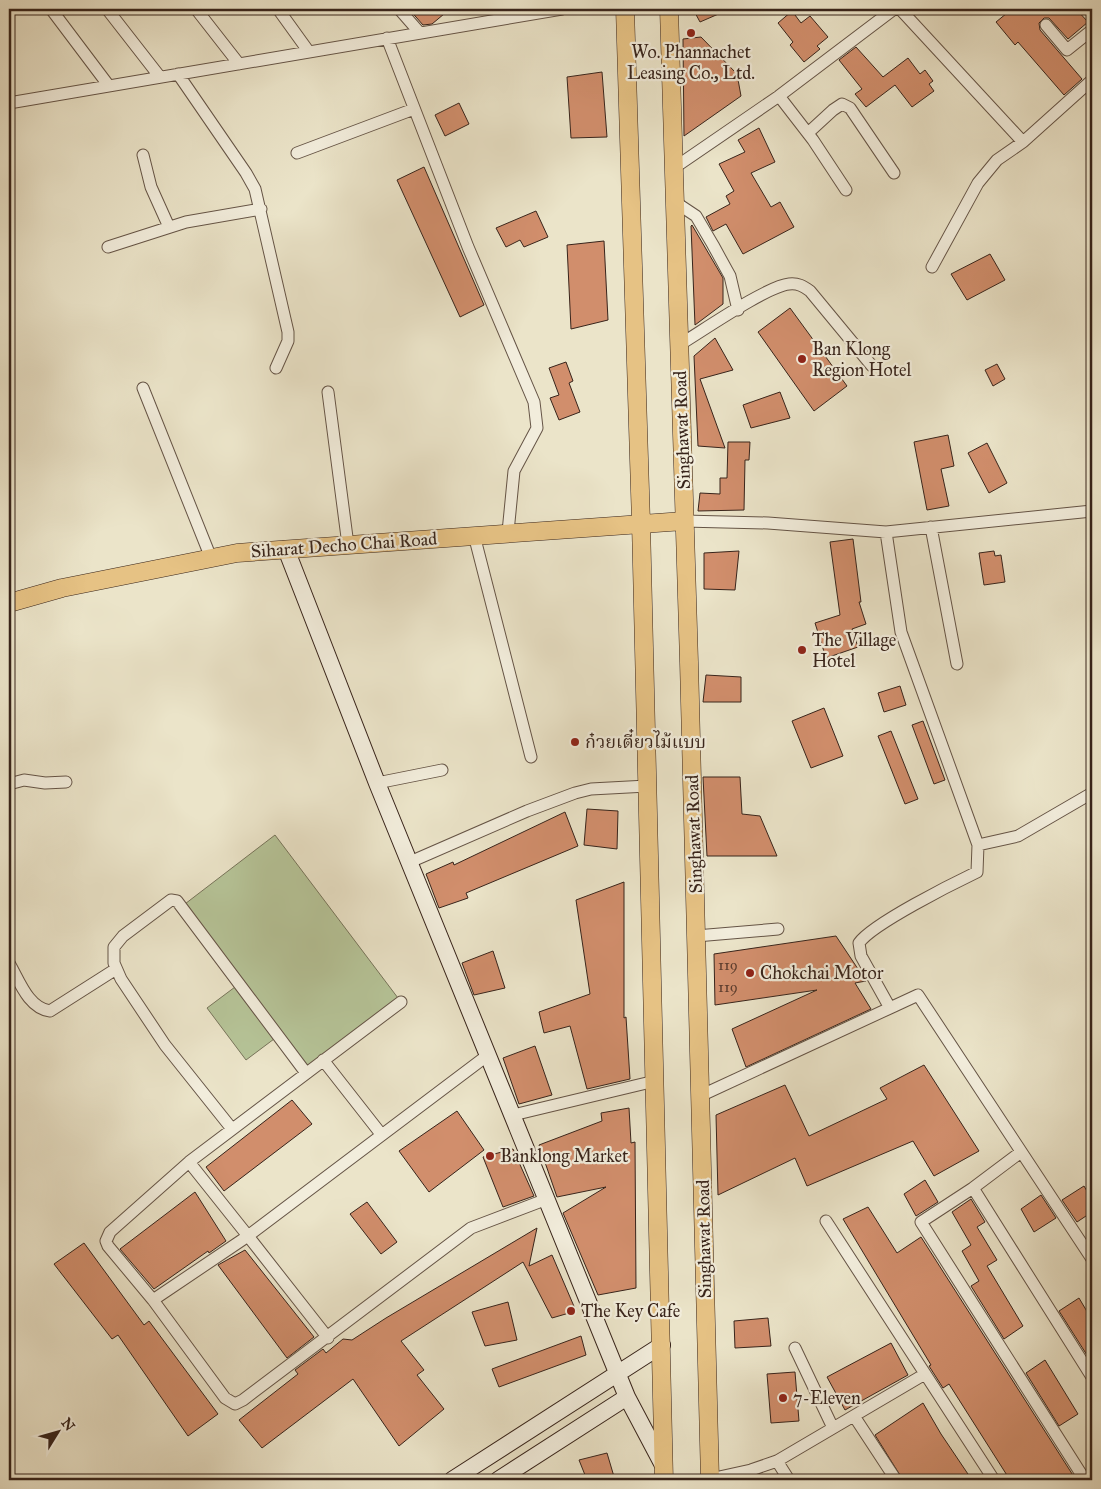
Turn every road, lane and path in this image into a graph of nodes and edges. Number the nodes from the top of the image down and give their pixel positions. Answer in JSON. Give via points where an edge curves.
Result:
{"nodes":[{"id":1,"x":51,"y":9,"type":"edge"},
{"id":2,"x":107,"y":9,"type":"edge"},
{"id":3,"x":196,"y":9,"type":"edge"},
{"id":4,"x":278,"y":9,"type":"edge"},
{"id":5,"x":400,"y":9,"type":"edge"},
{"id":6,"x":562,"y":9,"type":"edge"},
{"id":7,"x":625,"y":9,"type":"edge"},
{"id":8,"x":668,"y":9,"type":"edge"},
{"id":9,"x":894,"y":9,"type":"edge"},
{"id":10,"x":900,"y":9,"type":"edge"},
{"id":11,"x":1046,"y":25,"type":"dead end"},
{"id":12,"x":1092,"y":30,"type":"edge"},
{"id":13,"x":420,"y":32,"type":"junction"},
{"id":14,"x":387,"y":38,"type":"junction"},
{"id":15,"x":309,"y":52,"type":"junction"},
{"id":16,"x":239,"y":64,"type":"junction"},
{"id":17,"x":178,"y":74,"type":"junction"},
{"id":18,"x":160,"y":77,"type":"junction"},
{"id":19,"x":1092,"y":80,"type":"edge"},
{"id":20,"x":109,"y":86,"type":"junction"},
{"id":21,"x":779,"y":96,"type":"junction"},
{"id":22,"x":9,"y":103,"type":"edge"},
{"id":23,"x":414,"y":109,"type":"junction"},
{"id":24,"x":808,"y":133,"type":"junction"},
{"id":25,"x":1023,"y":142,"type":"junction"},
{"id":26,"x":297,"y":153,"type":"dead end"},
{"id":27,"x":143,"y":155,"type":"dead end"},
{"id":28,"x":674,"y":168,"type":"junction"},
{"id":29,"x":894,"y":173,"type":"dead end"},
{"id":30,"x":846,"y":190,"type":"dead end"},
{"id":31,"x":675,"y":202,"type":"junction"},
{"id":32,"x":261,"y":209,"type":"junction"},
{"id":33,"x":169,"y":227,"type":"junction"},
{"id":34,"x":108,"y":247,"type":"dead end"},
{"id":35,"x":932,"y":267,"type":"dead end"},
{"id":36,"x":738,"y":310,"type":"junction"},
{"id":37,"x":679,"y":345,"type":"junction"},
{"id":38,"x":872,"y":366,"type":"dead end"},
{"id":39,"x":276,"y":368,"type":"dead end"},
{"id":40,"x":143,"y":388,"type":"dead end"},
{"id":41,"x":328,"y":392,"type":"dead end"},
{"id":42,"x":1092,"y":511,"type":"edge"},
{"id":43,"x":684,"y":521,"type":"junction"},
{"id":44,"x":641,"y":523,"type":"junction"},
{"id":45,"x":931,"y":527,"type":"junction"},
{"id":46,"x":508,"y":532,"type":"junction"},
{"id":47,"x":886,"y":532,"type":"junction"},
{"id":48,"x":474,"y":535,"type":"junction"},
{"id":49,"x":348,"y":545,"type":"junction"},
{"id":50,"x":286,"y":549,"type":"junction"},
{"id":51,"x":211,"y":558,"type":"junction"},
{"id":52,"x":9,"y":603,"type":"edge"},
{"id":53,"x":957,"y":664,"type":"dead end"},
{"id":54,"x":531,"y":757,"type":"dead end"},
{"id":55,"x":442,"y":770,"type":"dead end"},
{"id":56,"x":66,"y":782,"type":"dead end"},
{"id":57,"x":377,"y":783,"type":"junction"},
{"id":58,"x":9,"y":784,"type":"edge"},
{"id":59,"x":647,"y":786,"type":"junction"},
{"id":60,"x":1092,"y":793,"type":"edge"},
{"id":61,"x":978,"y":845,"type":"junction"},
{"id":62,"x":410,"y":862,"type":"junction"},
{"id":63,"x":778,"y":929,"type":"dead end"},
{"id":64,"x":696,"y":936,"type":"junction"},
{"id":65,"x":9,"y":963,"type":"edge"},
{"id":66,"x":116,"y":969,"type":"junction"},
{"id":67,"x":401,"y":1002,"type":"dead end"},
{"id":68,"x":890,"y":1008,"type":"junction"},
{"id":69,"x":488,"y":1054,"type":"junction"},
{"id":70,"x":323,"y":1060,"type":"junction"},
{"id":71,"x":306,"y":1073,"type":"junction"},
{"id":72,"x":655,"y":1081,"type":"junction"},
{"id":73,"x":700,"y":1096,"type":"junction"},
{"id":74,"x":513,"y":1115,"type":"junction"},
{"id":75,"x":232,"y":1130,"type":"junction"},
{"id":76,"x":381,"y":1134,"type":"junction"},
{"id":77,"x":1022,"y":1152,"type":"junction"},
{"id":78,"x":189,"y":1162,"type":"junction"},
{"id":79,"x":973,"y":1188,"type":"junction"},
{"id":80,"x":547,"y":1198,"type":"junction"},
{"id":81,"x":826,"y":1221,"type":"dead end"},
{"id":82,"x":248,"y":1236,"type":"junction"},
{"id":83,"x":1092,"y":1259,"type":"edge"},
{"id":84,"x":153,"y":1300,"type":"junction"},
{"id":85,"x":328,"y":1338,"type":"junction"},
{"id":86,"x":662,"y":1345,"type":"junction"},
{"id":87,"x":795,"y":1348,"type":"dead end"},
{"id":88,"x":618,"y":1372,"type":"junction"},
{"id":89,"x":925,"y":1374,"type":"junction"},
{"id":90,"x":1092,"y":1377,"type":"edge"},
{"id":91,"x":628,"y":1397,"type":"junction"},
{"id":92,"x":854,"y":1416,"type":"junction"},
{"id":93,"x":833,"y":1428,"type":"junction"},
{"id":94,"x":777,"y":1461,"type":"junction"},
{"id":95,"x":664,"y":1474,"type":"edge"},
{"id":96,"x":452,"y":1480,"type":"edge"},
{"id":97,"x":498,"y":1480,"type":"edge"},
{"id":98,"x":710,"y":1480,"type":"edge"},
{"id":99,"x":789,"y":1480,"type":"edge"},
{"id":100,"x":896,"y":1480,"type":"edge"},
{"id":101,"x":994,"y":1480,"type":"edge"},
{"id":102,"x":1085,"y":1480,"type":"edge"}],
"edges":[{"from":1,"to":20,"type":"street"},
{"from":2,"to":18,"type":"street"},
{"from":3,"to":16,"type":"street"},
{"from":4,"to":15,"type":"street"},
{"from":5,"to":13,"type":"street"},
{"from":6,"to":13,"type":"street"},
{"from":7,"to":44,"type":"main road"},
{"from":8,"to":28,"type":"main road","name":"Singhawat Road"},
{"from":9,"to":21,"type":"street"},
{"from":10,"to":25,"type":"street"},
{"from":11,"to":12,"type":"street","via":[[1067,50]]},
{"from":13,"to":14,"type":"street"},
{"from":14,"to":15,"type":"street"},
{"from":14,"to":23,"type":"street"},
{"from":15,"to":16,"type":"street"},
{"from":16,"to":17,"type":"street"},
{"from":17,"to":18,"type":"street"},
{"from":17,"to":32,"type":"street","via":[[246,172]]},
{"from":18,"to":20,"type":"street"},
{"from":19,"to":25,"type":"street"},
{"from":20,"to":22,"type":"street"},
{"from":21,"to":24,"type":"street"},
{"from":21,"to":28,"type":"street"},
{"from":23,"to":26,"type":"street"},
{"from":23,"to":46,"type":"street","via":[[534,402],[536,428],[514,471]]},
{"from":24,"to":29,"type":"street","via":[[842,104],[850,108]]},
{"from":24,"to":30,"type":"street"},
{"from":25,"to":35,"type":"street","via":[[997,160],[978,183]]},
{"from":27,"to":33,"type":"street","via":[[151,187]]},
{"from":28,"to":31,"type":"main road","name":"Singhawat Road"},
{"from":31,"to":36,"type":"street","via":[[696,216],[714,244],[730,276]]},
{"from":31,"to":37,"type":"main road","name":"Singhawat Road"},
{"from":32,"to":33,"type":"street"},
{"from":32,"to":39,"type":"street","via":[[288,332],[288,341]]},
{"from":33,"to":34,"type":"street"},
{"from":36,"to":37,"type":"street"},
{"from":36,"to":38,"type":"street","via":[[787,284],[800,284],[810,291]]},
{"from":37,"to":43,"type":"main road","name":"Singhawat Road"},
{"from":40,"to":51,"type":"street"},
{"from":41,"to":49,"type":"street"},
{"from":42,"to":45,"type":"street"},
{"from":43,"to":44,"type":"main road","name":"Siharat Decho Chai Road"},
{"from":43,"to":47,"type":"street"},
{"from":43,"to":64,"type":"main road","name":"Singhawat Road"},
{"from":44,"to":46,"type":"main road","name":"Siharat Decho Chai Road"},
{"from":44,"to":59,"type":"main road"},
{"from":45,"to":47,"type":"street"},
{"from":45,"to":53,"type":"street"},
{"from":46,"to":48,"type":"main road","name":"Siharat Decho Chai Road"},
{"from":47,"to":61,"type":"street","via":[[901,632]]},
{"from":48,"to":49,"type":"main road","name":"Siharat Decho Chai Road"},
{"from":48,"to":54,"type":"street"},
{"from":49,"to":50,"type":"main road","name":"Siharat Decho Chai Road"},
{"from":50,"to":51,"type":"main road","name":"Siharat Decho Chai Road"},
{"from":50,"to":57,"type":"street"},
{"from":51,"to":52,"type":"main road","name":"Siharat Decho Chai Road","via":[[62,588]]},
{"from":55,"to":57,"type":"street"},
{"from":56,"to":58,"type":"street","via":[[45,784],[24,780]]},
{"from":57,"to":62,"type":"street"},
{"from":59,"to":62,"type":"street","via":[[575,793]]},
{"from":59,"to":72,"type":"main road"},
{"from":60,"to":61,"type":"street","via":[[1018,836]]},
{"from":61,"to":68,"type":"street","via":[[977,872],[918,903],[868,934],[860,943],[861,956]]},
{"from":62,"to":69,"type":"street"},
{"from":63,"to":64,"type":"street"},
{"from":64,"to":73,"type":"main road","name":"Singhawat Road"},
{"from":65,"to":66,"type":"street","via":[[34,1003],[42,1010],[50,1011]]},
{"from":66,"to":71,"type":"street","via":[[116,942],[171,900],[177,901]]},
{"from":66,"to":75,"type":"street","via":[[165,1045]]},
{"from":67,"to":70,"type":"street"},
{"from":68,"to":73,"type":"street"},
{"from":68,"to":77,"type":"street","via":[[918,995]]},
{"from":69,"to":74,"type":"street"},
{"from":69,"to":76,"type":"street"},
{"from":70,"to":71,"type":"street"},
{"from":70,"to":76,"type":"street"},
{"from":71,"to":75,"type":"street"},
{"from":72,"to":74,"type":"street"},
{"from":72,"to":86,"type":"main road"},
{"from":73,"to":98,"type":"main road","name":"Singhawat Road"},
{"from":74,"to":80,"type":"street"},
{"from":75,"to":78,"type":"street"},
{"from":76,"to":82,"type":"street"},
{"from":77,"to":79,"type":"street"},
{"from":77,"to":83,"type":"street"},
{"from":78,"to":82,"type":"street"},
{"from":78,"to":84,"type":"street","via":[[106,1238],[108,1246]]},
{"from":79,"to":90,"type":"street"},
{"from":79,"to":102,"type":"street","via":[[921,1222]]},
{"from":80,"to":85,"type":"street","via":[[474,1226]]},
{"from":80,"to":88,"type":"street"},
{"from":81,"to":89,"type":"street"},
{"from":82,"to":84,"type":"street"},
{"from":82,"to":85,"type":"street"},
{"from":84,"to":85,"type":"street","via":[[232,1404],[244,1400]]},
{"from":86,"to":88,"type":"street"},
{"from":86,"to":95,"type":"main road"},
{"from":87,"to":93,"type":"street"},
{"from":88,"to":91,"type":"street"},
{"from":88,"to":96,"type":"street"},
{"from":89,"to":92,"type":"street"},
{"from":89,"to":101,"type":"street"},
{"from":91,"to":95,"type":"street"},
{"from":91,"to":97,"type":"street"},
{"from":92,"to":93,"type":"street"},
{"from":92,"to":100,"type":"street"},
{"from":93,"to":94,"type":"street"},
{"from":94,"to":98,"type":"street"},
{"from":94,"to":99,"type":"street"}]}
